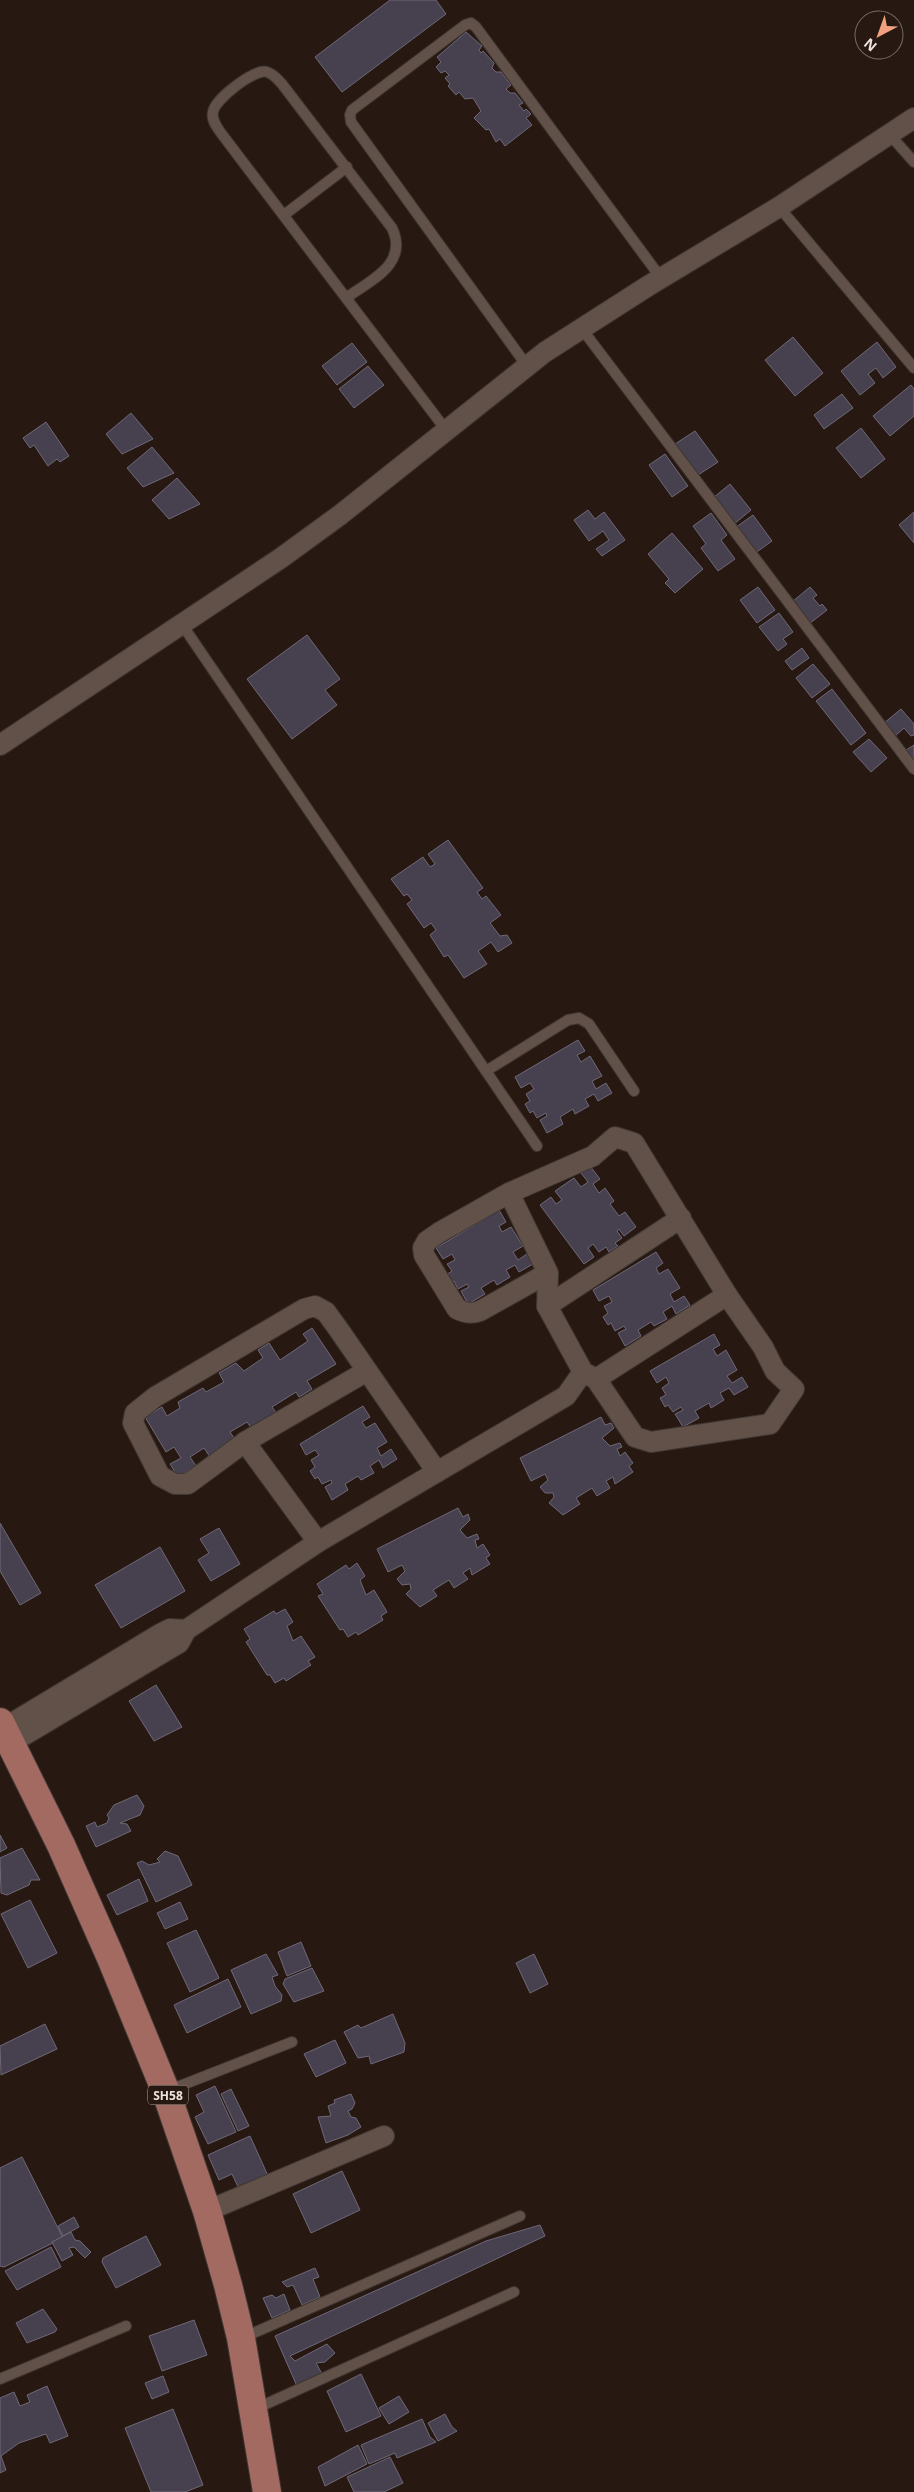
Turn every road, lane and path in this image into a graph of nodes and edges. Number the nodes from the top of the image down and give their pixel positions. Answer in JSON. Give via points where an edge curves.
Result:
{"nodes":[{"id":1,"x":914,"y":118,"type":"edge"},
{"id":2,"x":890,"y":135,"type":"junction"},
{"id":3,"x":914,"y":162,"type":"edge"},
{"id":4,"x":347,"y":167,"type":"junction"},
{"id":5,"x":779,"y":207,"type":"junction"},
{"id":6,"x":284,"y":215,"type":"junction"},
{"id":7,"x":661,"y":278,"type":"junction"},
{"id":8,"x":346,"y":298,"type":"junction"},
{"id":9,"x":582,"y":328,"type":"junction"},
{"id":10,"x":527,"y":366,"type":"junction"},
{"id":11,"x":914,"y":368,"type":"edge"},
{"id":12,"x":446,"y":430,"type":"junction"},
{"id":13,"x":181,"y":623,"type":"junction"},
{"id":14,"x":0,"y":745,"type":"edge"},
{"id":15,"x":914,"y":769,"type":"edge"},
{"id":16,"x":486,"y":1071,"type":"junction"},
{"id":17,"x":634,"y":1091,"type":"dead end"},
{"id":18,"x":537,"y":1146,"type":"dead end"},
{"id":19,"x":509,"y":1193,"type":"junction"},
{"id":20,"x":681,"y":1218,"type":"junction"},
{"id":21,"x":548,"y":1274,"type":"junction"},
{"id":22,"x":726,"y":1295,"type":"junction"},
{"id":23,"x":547,"y":1306,"type":"junction"},
{"id":24,"x":367,"y":1371,"type":"junction"},
{"id":25,"x":590,"y":1375,"type":"junction"},
{"id":26,"x":245,"y":1442,"type":"junction"},
{"id":27,"x":436,"y":1472,"type":"junction"},
{"id":28,"x":318,"y":1542,"type":"junction"},
{"id":29,"x":5,"y":1731,"type":"edge"},
{"id":30,"x":292,"y":2042,"type":"dead end"},
{"id":31,"x":166,"y":2092,"type":"junction"},
{"id":32,"x":384,"y":2136,"type":"dead end"},
{"id":33,"x":207,"y":2211,"type":"junction"},
{"id":34,"x":520,"y":2216,"type":"dead end"},
{"id":35,"x":514,"y":2292,"type":"dead end"},
{"id":36,"x":126,"y":2326,"type":"dead end"},
{"id":37,"x":241,"y":2338,"type":"junction"},
{"id":38,"x":0,"y":2379,"type":"edge"},
{"id":39,"x":254,"y":2410,"type":"junction"},
{"id":40,"x":267,"y":2492,"type":"edge"}],
"edges":[{"from":1,"to":2,"type":"street"},
{"from":2,"to":3,"type":"lane"},
{"from":2,"to":5,"type":"street"},
{"from":4,"to":6,"type":"lane"},
{"from":4,"to":6,"type":"lane","via":[[274,76],[266,71],[256,72],[232,90],[219,100],[213,111],[214,123]]},
{"from":4,"to":8,"type":"lane","via":[[392,228],[398,248],[382,272]]},
{"from":5,"to":7,"type":"street"},
{"from":5,"to":11,"type":"lane"},
{"from":6,"to":8,"type":"lane"},
{"from":7,"to":9,"type":"street"},
{"from":7,"to":10,"type":"lane","via":[[476,27],[471,23],[466,25],[352,110],[351,122]]},
{"from":8,"to":12,"type":"lane"},
{"from":9,"to":10,"type":"street"},
{"from":9,"to":15,"type":"lane"},
{"from":10,"to":12,"type":"street"},
{"from":12,"to":13,"type":"street","via":[[288,553]]},
{"from":13,"to":14,"type":"street"},
{"from":13,"to":16,"type":"lane"},
{"from":16,"to":17,"type":"lane","via":[[568,1020],[579,1018],[589,1024]]},
{"from":16,"to":18,"type":"lane"},
{"from":19,"to":20,"type":"street","via":[[593,1156],[615,1137],[634,1143]]},
{"from":19,"to":21,"type":"street"},
{"from":19,"to":21,"type":"street","via":[[427,1241],[424,1255],[457,1309],[464,1313],[480,1311]]},
{"from":20,"to":22,"type":"street"},
{"from":20,"to":23,"type":"street"},
{"from":21,"to":23,"type":"street"},
{"from":22,"to":25,"type":"street"},
{"from":22,"to":25,"type":"street","via":[[763,1347],[775,1371],[794,1389],[770,1424],[644,1441],[635,1438]]},
{"from":23,"to":25,"type":"street"},
{"from":24,"to":26,"type":"street"},
{"from":24,"to":26,"type":"street","via":[[326,1312],[315,1306],[148,1402],[135,1413],[133,1423],[160,1476],[175,1484],[188,1484]]},
{"from":24,"to":27,"type":"street"},
{"from":25,"to":27,"type":"street","via":[[566,1396]]},
{"from":26,"to":28,"type":"street"},
{"from":27,"to":28,"type":"street"},
{"from":28,"to":29,"type":"street","via":[[186,1630],[179,1644]]},
{"from":29,"to":31,"type":"main road","number":"SH58","via":[[61,1845]]},
{"from":30,"to":31,"type":"lane"},
{"from":31,"to":33,"type":"main road","number":"SH58"},
{"from":32,"to":33,"type":"street"},
{"from":33,"to":37,"type":"main road","number":"SH58"},
{"from":34,"to":37,"type":"lane"},
{"from":35,"to":39,"type":"lane"},
{"from":36,"to":38,"type":"lane"},
{"from":37,"to":39,"type":"main road","number":"SH58"},
{"from":39,"to":40,"type":"main road","number":"SH58"}]}
